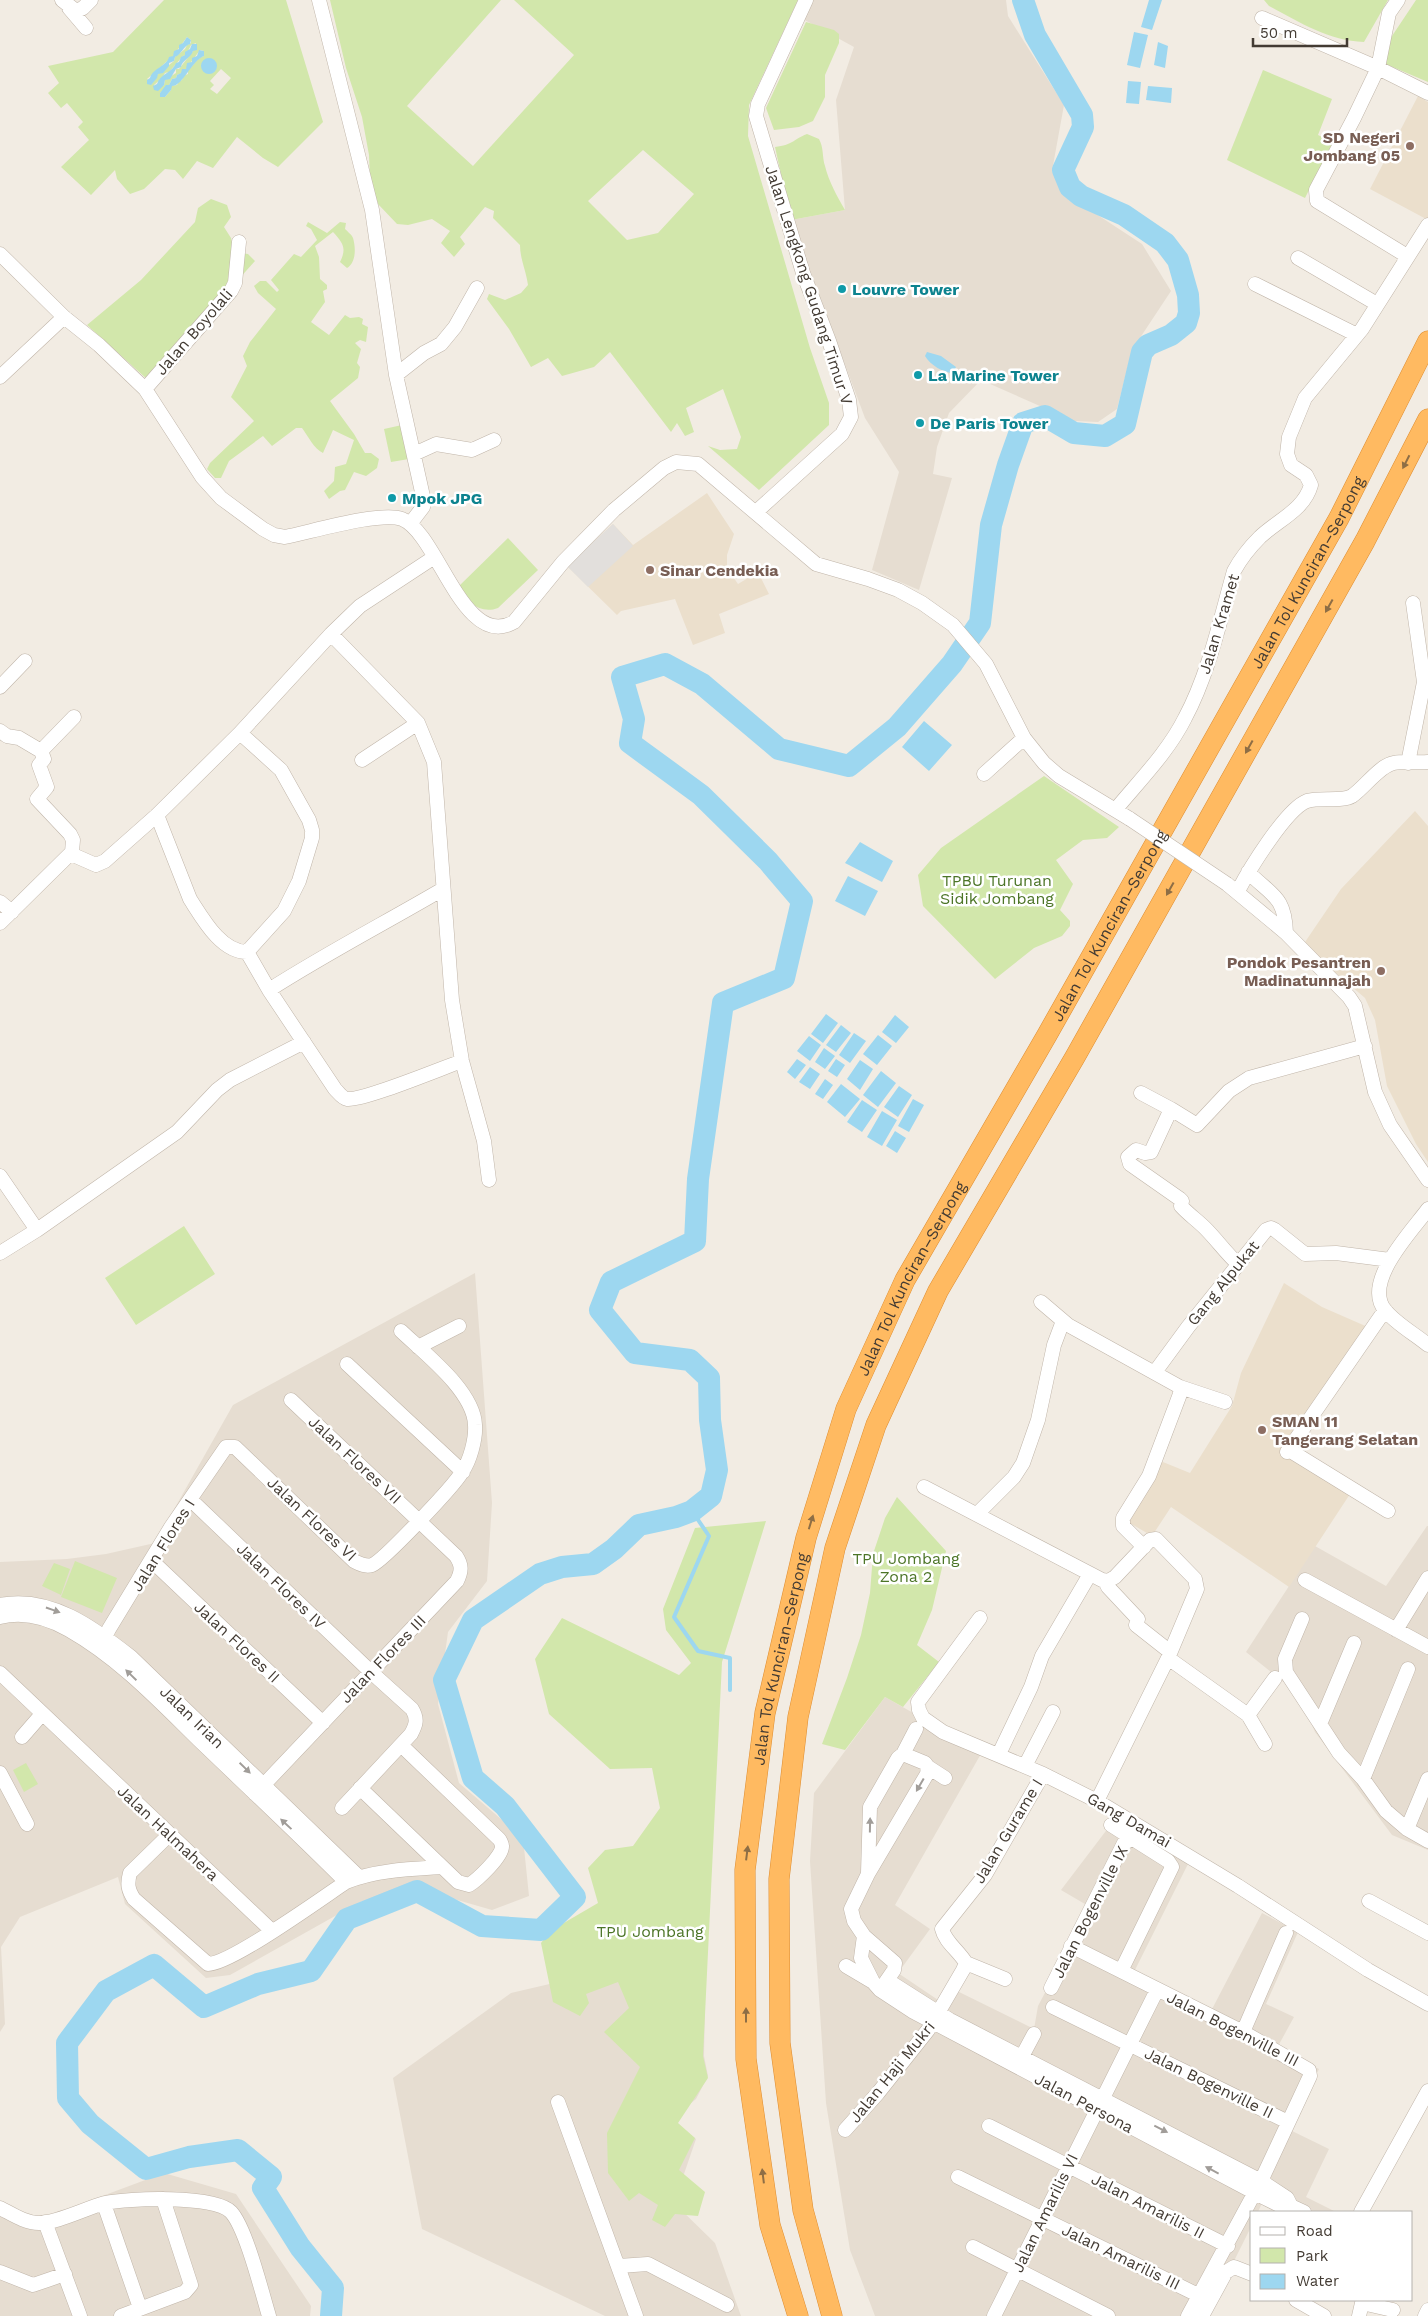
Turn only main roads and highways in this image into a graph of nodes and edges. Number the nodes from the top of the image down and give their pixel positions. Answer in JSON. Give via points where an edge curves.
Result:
{"nodes":[{"id":1,"x":1428,"y":340,"type":"edge"},
{"id":2,"x":1428,"y":419,"type":"edge"},
{"id":3,"x":770,"y":2225,"type":"junction"},
{"id":4,"x":831,"y":2311,"type":"edge"},
{"id":5,"x":784,"y":2316,"type":"edge"},
{"id":6,"x":798,"y":2316,"type":"edge"}],
"edges":[{"from":3,"to":1,"type":"highway","name":"Jalan Tol Kunciran–Serpong","one_way":true,"via":[[746,2058],[744,1870],[764,1713],[806,1538],[846,1408],[905,1280],[1339,518]]},
{"from":2,"to":4,"type":"highway","name":"Jalan Tol Kunciran–Serpong","one_way":true,"via":[[1366,541],[1075,1057],[938,1291],[876,1425],[835,1548],[798,1717],[779,1879],[780,2043],[803,2210]]},
{"from":3,"to":5,"type":"highway"},
{"from":3,"to":6,"type":"highway","name":"Jalan Tol Kunciran–Serpong"}]}
